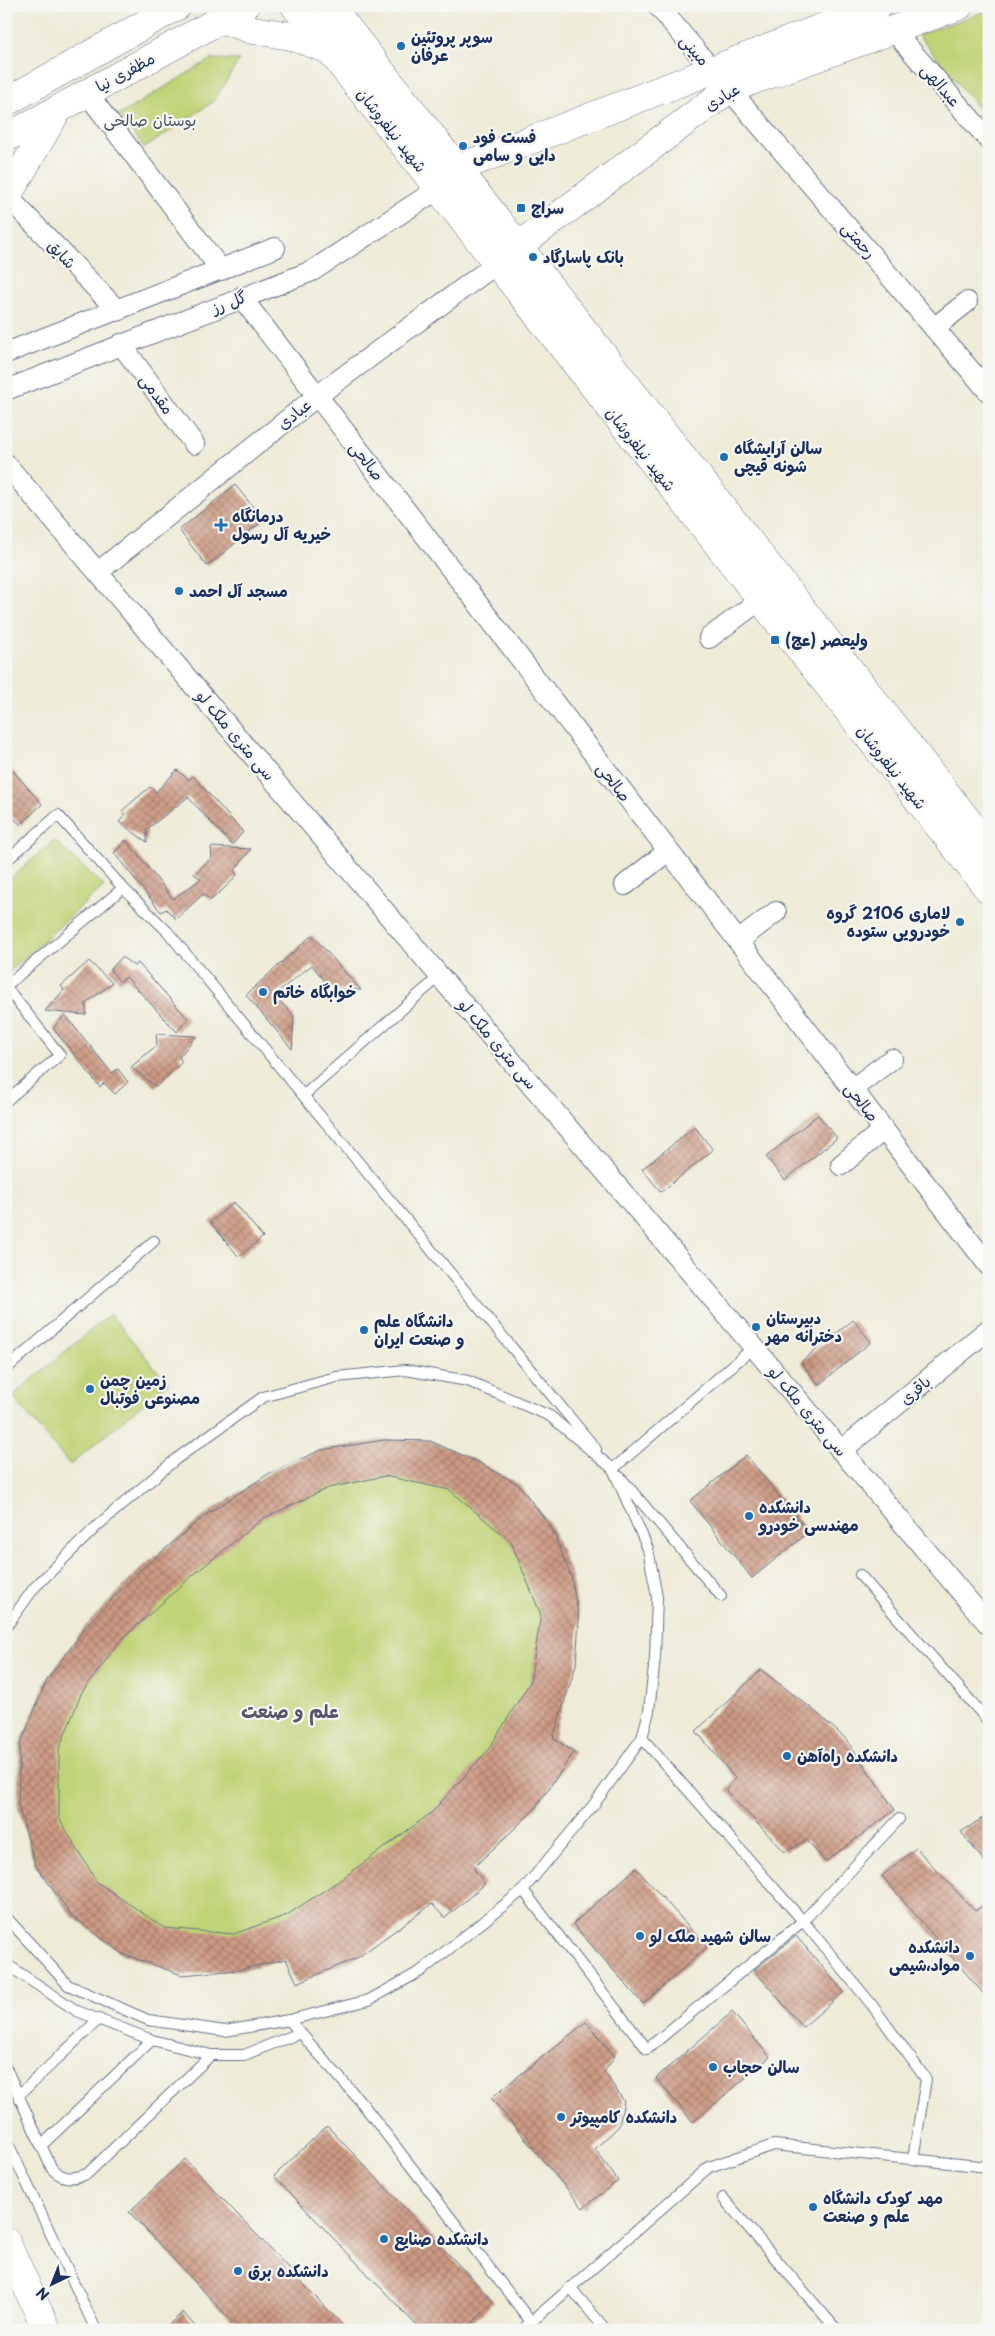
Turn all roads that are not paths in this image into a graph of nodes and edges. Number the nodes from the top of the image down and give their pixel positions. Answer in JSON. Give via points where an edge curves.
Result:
{"nodes":[{"id":1,"x":178,"y":6,"type":"edge"},
{"id":2,"x":244,"y":6,"type":"edge"},
{"id":3,"x":295,"y":6,"type":"edge"},
{"id":4,"x":330,"y":6,"type":"edge"},
{"id":5,"x":658,"y":6,"type":"edge"},
{"id":6,"x":959,"y":6,"type":"edge"},
{"id":7,"x":874,"y":7,"type":"edge"},
{"id":8,"x":221,"y":19,"type":"junction"},
{"id":9,"x":893,"y":30,"type":"junction"},
{"id":10,"x":121,"y":37,"type":"junction"},
{"id":11,"x":330,"y":50,"type":"junction"},
{"id":12,"x":136,"y":66,"type":"junction"},
{"id":13,"x":721,"y":80,"type":"junction"},
{"id":14,"x":87,"y":93,"type":"junction"},
{"id":15,"x":6,"y":102,"type":"edge"},
{"id":16,"x":58,"y":109,"type":"junction"},
{"id":17,"x":6,"y":138,"type":"edge"},
{"id":18,"x":989,"y":140,"type":"edge"},
{"id":19,"x":447,"y":179,"type":"junction"},
{"id":20,"x":7,"y":197,"type":"edge"},
{"id":21,"x":517,"y":247,"type":"junction"},
{"id":22,"x":274,"y":248,"type":"dead end"},
{"id":23,"x":496,"y":264,"type":"junction"},
{"id":24,"x":221,"y":270,"type":"junction"},
{"id":25,"x":241,"y":297,"type":"junction"},
{"id":26,"x":967,"y":302,"type":"dead end"},
{"id":27,"x":118,"y":311,"type":"junction"},
{"id":28,"x":934,"y":328,"type":"junction"},
{"id":29,"x":121,"y":344,"type":"junction"},
{"id":30,"x":6,"y":353,"type":"edge"},
{"id":31,"x":6,"y":390,"type":"edge"},
{"id":32,"x":989,"y":392,"type":"edge"},
{"id":33,"x":316,"y":396,"type":"junction"},
{"id":34,"x":194,"y":444,"type":"dead end"},
{"id":35,"x":6,"y":464,"type":"edge"},
{"id":36,"x":98,"y":572,"type":"junction"},
{"id":37,"x":760,"y":600,"type":"junction"},
{"id":38,"x":709,"y":638,"type":"dead end"},
{"id":39,"x":989,"y":848,"type":"edge"},
{"id":40,"x":668,"y":850,"type":"junction"},
{"id":41,"x":6,"y":861,"type":"edge"},
{"id":42,"x":625,"y":886,"type":"dead end"},
{"id":43,"x":122,"y":888,"type":"junction"},
{"id":44,"x":989,"y":890,"type":"edge"},
{"id":45,"x":776,"y":912,"type":"dead end"},
{"id":46,"x":738,"y":941,"type":"junction"},
{"id":47,"x":440,"y":976,"type":"junction"},
{"id":48,"x":6,"y":987,"type":"edge"},
{"id":49,"x":892,"y":1059,"type":"dead end"},
{"id":50,"x":852,"y":1090,"type":"junction"},
{"id":51,"x":304,"y":1095,"type":"junction"},
{"id":52,"x":6,"y":1101,"type":"edge"},
{"id":53,"x":883,"y":1130,"type":"junction"},
{"id":54,"x":841,"y":1164,"type":"dead end"},
{"id":55,"x":154,"y":1241,"type":"dead end"},
{"id":56,"x":989,"y":1266,"type":"edge"},
{"id":57,"x":989,"y":1329,"type":"edge"},
{"id":58,"x":754,"y":1347,"type":"junction"},
{"id":59,"x":6,"y":1369,"type":"edge"},
{"id":60,"x":841,"y":1450,"type":"junction"},
{"id":61,"x":613,"y":1469,"type":"junction"},
{"id":62,"x":860,"y":1575,"type":"dead end"},
{"id":63,"x":722,"y":1596,"type":"dead end"},
{"id":64,"x":989,"y":1625,"type":"edge"},
{"id":65,"x":6,"y":1627,"type":"edge"},
{"id":66,"x":989,"y":1722,"type":"edge"},
{"id":67,"x":642,"y":1738,"type":"junction"},
{"id":68,"x":899,"y":1819,"type":"dead end"},
{"id":69,"x":523,"y":1890,"type":"junction"},
{"id":70,"x":6,"y":1917,"type":"edge"},
{"id":71,"x":803,"y":1921,"type":"junction"},
{"id":72,"x":6,"y":1964,"type":"edge"},
{"id":73,"x":99,"y":2020,"type":"junction"},
{"id":74,"x":289,"y":2020,"type":"junction"},
{"id":75,"x":300,"y":2033,"type":"junction"},
{"id":76,"x":152,"y":2040,"type":"junction"},
{"id":77,"x":211,"y":2055,"type":"junction"},
{"id":78,"x":6,"y":2068,"type":"edge"},
{"id":79,"x":20,"y":2094,"type":"junction"},
{"id":80,"x":6,"y":2139,"type":"edge"},
{"id":81,"x":42,"y":2146,"type":"junction"},
{"id":82,"x":914,"y":2159,"type":"junction"},
{"id":83,"x":989,"y":2167,"type":"edge"},
{"id":84,"x":723,"y":2198,"type":"dead end"},
{"id":85,"x":6,"y":2242,"type":"edge"},
{"id":86,"x":570,"y":2287,"type":"junction"},
{"id":87,"x":531,"y":2322,"type":"junction"},
{"id":88,"x":47,"y":2330,"type":"edge"},
{"id":89,"x":96,"y":2330,"type":"edge"},
{"id":90,"x":522,"y":2330,"type":"edge"},
{"id":91,"x":606,"y":2330,"type":"edge"},
{"id":92,"x":837,"y":2330,"type":"edge"}],
"edges":[{"from":1,"to":10,"type":"main road","name":"مظفری نیا"},
{"from":2,"to":8,"type":"main road","name":"مظفری نیا"},
{"from":3,"to":11,"type":"main road","name":"شهید نیلفروشان"},
{"from":4,"to":19,"type":"main road","name":"شهید نیلفروشان"},
{"from":5,"to":13,"type":"street","name":"مبینی"},
{"from":6,"to":9,"type":"main road","name":"عبادی"},
{"from":7,"to":13,"type":"main road","name":"عبادی"},
{"from":8,"to":11,"type":"main road","via":[[253,30],[291,36]]},
{"from":8,"to":12,"type":"main road","name":"مظفری نیا"},
{"from":9,"to":13,"type":"main road","name":"عبادی"},
{"from":9,"to":18,"type":"street","name":"عبدالهی"},
{"from":10,"to":12,"type":"main road","via":[[141,54]]},
{"from":10,"to":15,"type":"main road","name":"مظفری نیا"},
{"from":11,"to":19,"type":"main road","name":"شهید نیلفروشان"},
{"from":12,"to":14,"type":"main road","name":"مظفری نیا"},
{"from":13,"to":19,"type":"main road","name":"عبادی"},
{"from":13,"to":21,"type":"main road","name":"عبادی"},
{"from":13,"to":28,"type":"street","name":"رحمتی"},
{"from":14,"to":16,"type":"main road","name":"مظفری نیا"},
{"from":14,"to":24,"type":"street"},
{"from":16,"to":17,"type":"main road","name":"مظفری نیا"},
{"from":16,"to":20,"type":"main road"},
{"from":19,"to":21,"type":"main road","name":"شهید نیلفروشان"},
{"from":19,"to":23,"type":"main road","name":"شهید نیلفروشان"},
{"from":19,"to":25,"type":"street","name":"گل رز","via":[[312,271]]},
{"from":20,"to":27,"type":"street","name":"شایق"},
{"from":21,"to":23,"type":"main road","name":"عبادی"},
{"from":21,"to":39,"type":"main road","name":"شهید نیلفروشان"},
{"from":22,"to":24,"type":"street","name":"گل رز"},
{"from":23,"to":33,"type":"street","name":"عبادی"},
{"from":23,"to":37,"type":"main road","name":"شهید نیلفروشان"},
{"from":24,"to":27,"type":"street","name":"گل رز"},
{"from":25,"to":29,"type":"street","name":"گل رز"},
{"from":25,"to":33,"type":"street","name":"صالحی"},
{"from":26,"to":28,"type":"street"},
{"from":27,"to":30,"type":"street","name":"گل رز"},
{"from":28,"to":32,"type":"street","name":"رحمتی"},
{"from":29,"to":31,"type":"street","name":"گل رز"},
{"from":29,"to":34,"type":"street","name":"مقدمی"},
{"from":33,"to":36,"type":"street","name":"عبادی"},
{"from":33,"to":40,"type":"street","name":"صالحی"},
{"from":35,"to":36,"type":"street","name":"سی متری ملک لو"},
{"from":36,"to":47,"type":"street","name":"سی متری ملک لو"},
{"from":37,"to":38,"type":"street"},
{"from":37,"to":44,"type":"main road","name":"شهید نیلفروشان"},
{"from":40,"to":42,"type":"street"},
{"from":40,"to":46,"type":"street","name":"صالحی"},
{"from":41,"to":43,"type":"lane","via":[[58,815]]},
{"from":43,"to":48,"type":"lane"},
{"from":43,"to":51,"type":"lane","via":[[167,931]]},
{"from":45,"to":46,"type":"street"},
{"from":46,"to":50,"type":"street","name":"صالحی"},
{"from":47,"to":51,"type":"lane"},
{"from":47,"to":58,"type":"street","name":"سی متری ملک لو"},
{"from":48,"to":52,"type":"lane","via":[[60,1056]]},
{"from":49,"to":50,"type":"street"},
{"from":50,"to":53,"type":"street","name":"صالحی"},
{"from":51,"to":61,"type":"lane"},
{"from":53,"to":54,"type":"street"},
{"from":53,"to":56,"type":"street","name":"صالحی"},
{"from":55,"to":59,"type":"lane"},
{"from":57,"to":60,"type":"street","name":"باقری"},
{"from":58,"to":60,"type":"street","name":"سی متری ملک لو"},
{"from":58,"to":61,"type":"lane"},
{"from":60,"to":64,"type":"street","name":"سی متری ملک لو"},
{"from":61,"to":63,"type":"lane"},
{"from":61,"to":65,"type":"lane","via":[[550,1416],[468,1382],[406,1370],[336,1377],[263,1397],[176,1459],[98,1525],[34,1588]]},
{"from":61,"to":67,"type":"lane","via":[[648,1549],[658,1597],[649,1711]]},
{"from":62,"to":66,"type":"lane"},
{"from":67,"to":69,"type":"lane","via":[[595,1803]]},
{"from":67,"to":71,"type":"lane"},
{"from":68,"to":71,"type":"lane"},
{"from":69,"to":71,"type":"lane","via":[[647,2049]]},
{"from":69,"to":74,"type":"lane","via":[[421,1972],[369,2000]]},
{"from":70,"to":74,"type":"lane","via":[[68,1985],[148,2020],[225,2031]]},
{"from":71,"to":82,"type":"lane","via":[[872,2005],[926,2079]]},
{"from":72,"to":73,"type":"lane","via":[[77,2011]]},
{"from":73,"to":76,"type":"lane"},
{"from":73,"to":79,"type":"lane"},
{"from":74,"to":75,"type":"lane"},
{"from":75,"to":77,"type":"lane","via":[[244,2055]]},
{"from":75,"to":87,"type":"lane","via":[[362,2103]]},
{"from":76,"to":77,"type":"lane"},
{"from":76,"to":81,"type":"lane"},
{"from":77,"to":81,"type":"lane","via":[[87,2174],[73,2179],[60,2177],[52,2170]]},
{"from":78,"to":79,"type":"lane"},
{"from":79,"to":81,"type":"lane"},
{"from":80,"to":89,"type":"lane"},
{"from":82,"to":83,"type":"lane"},
{"from":82,"to":86,"type":"lane","via":[[774,2145],[709,2167]]},
{"from":84,"to":92,"type":"lane"},
{"from":85,"to":88,"type":"main road"},
{"from":86,"to":87,"type":"lane"},
{"from":86,"to":91,"type":"lane"},
{"from":87,"to":90,"type":"lane"}]}
